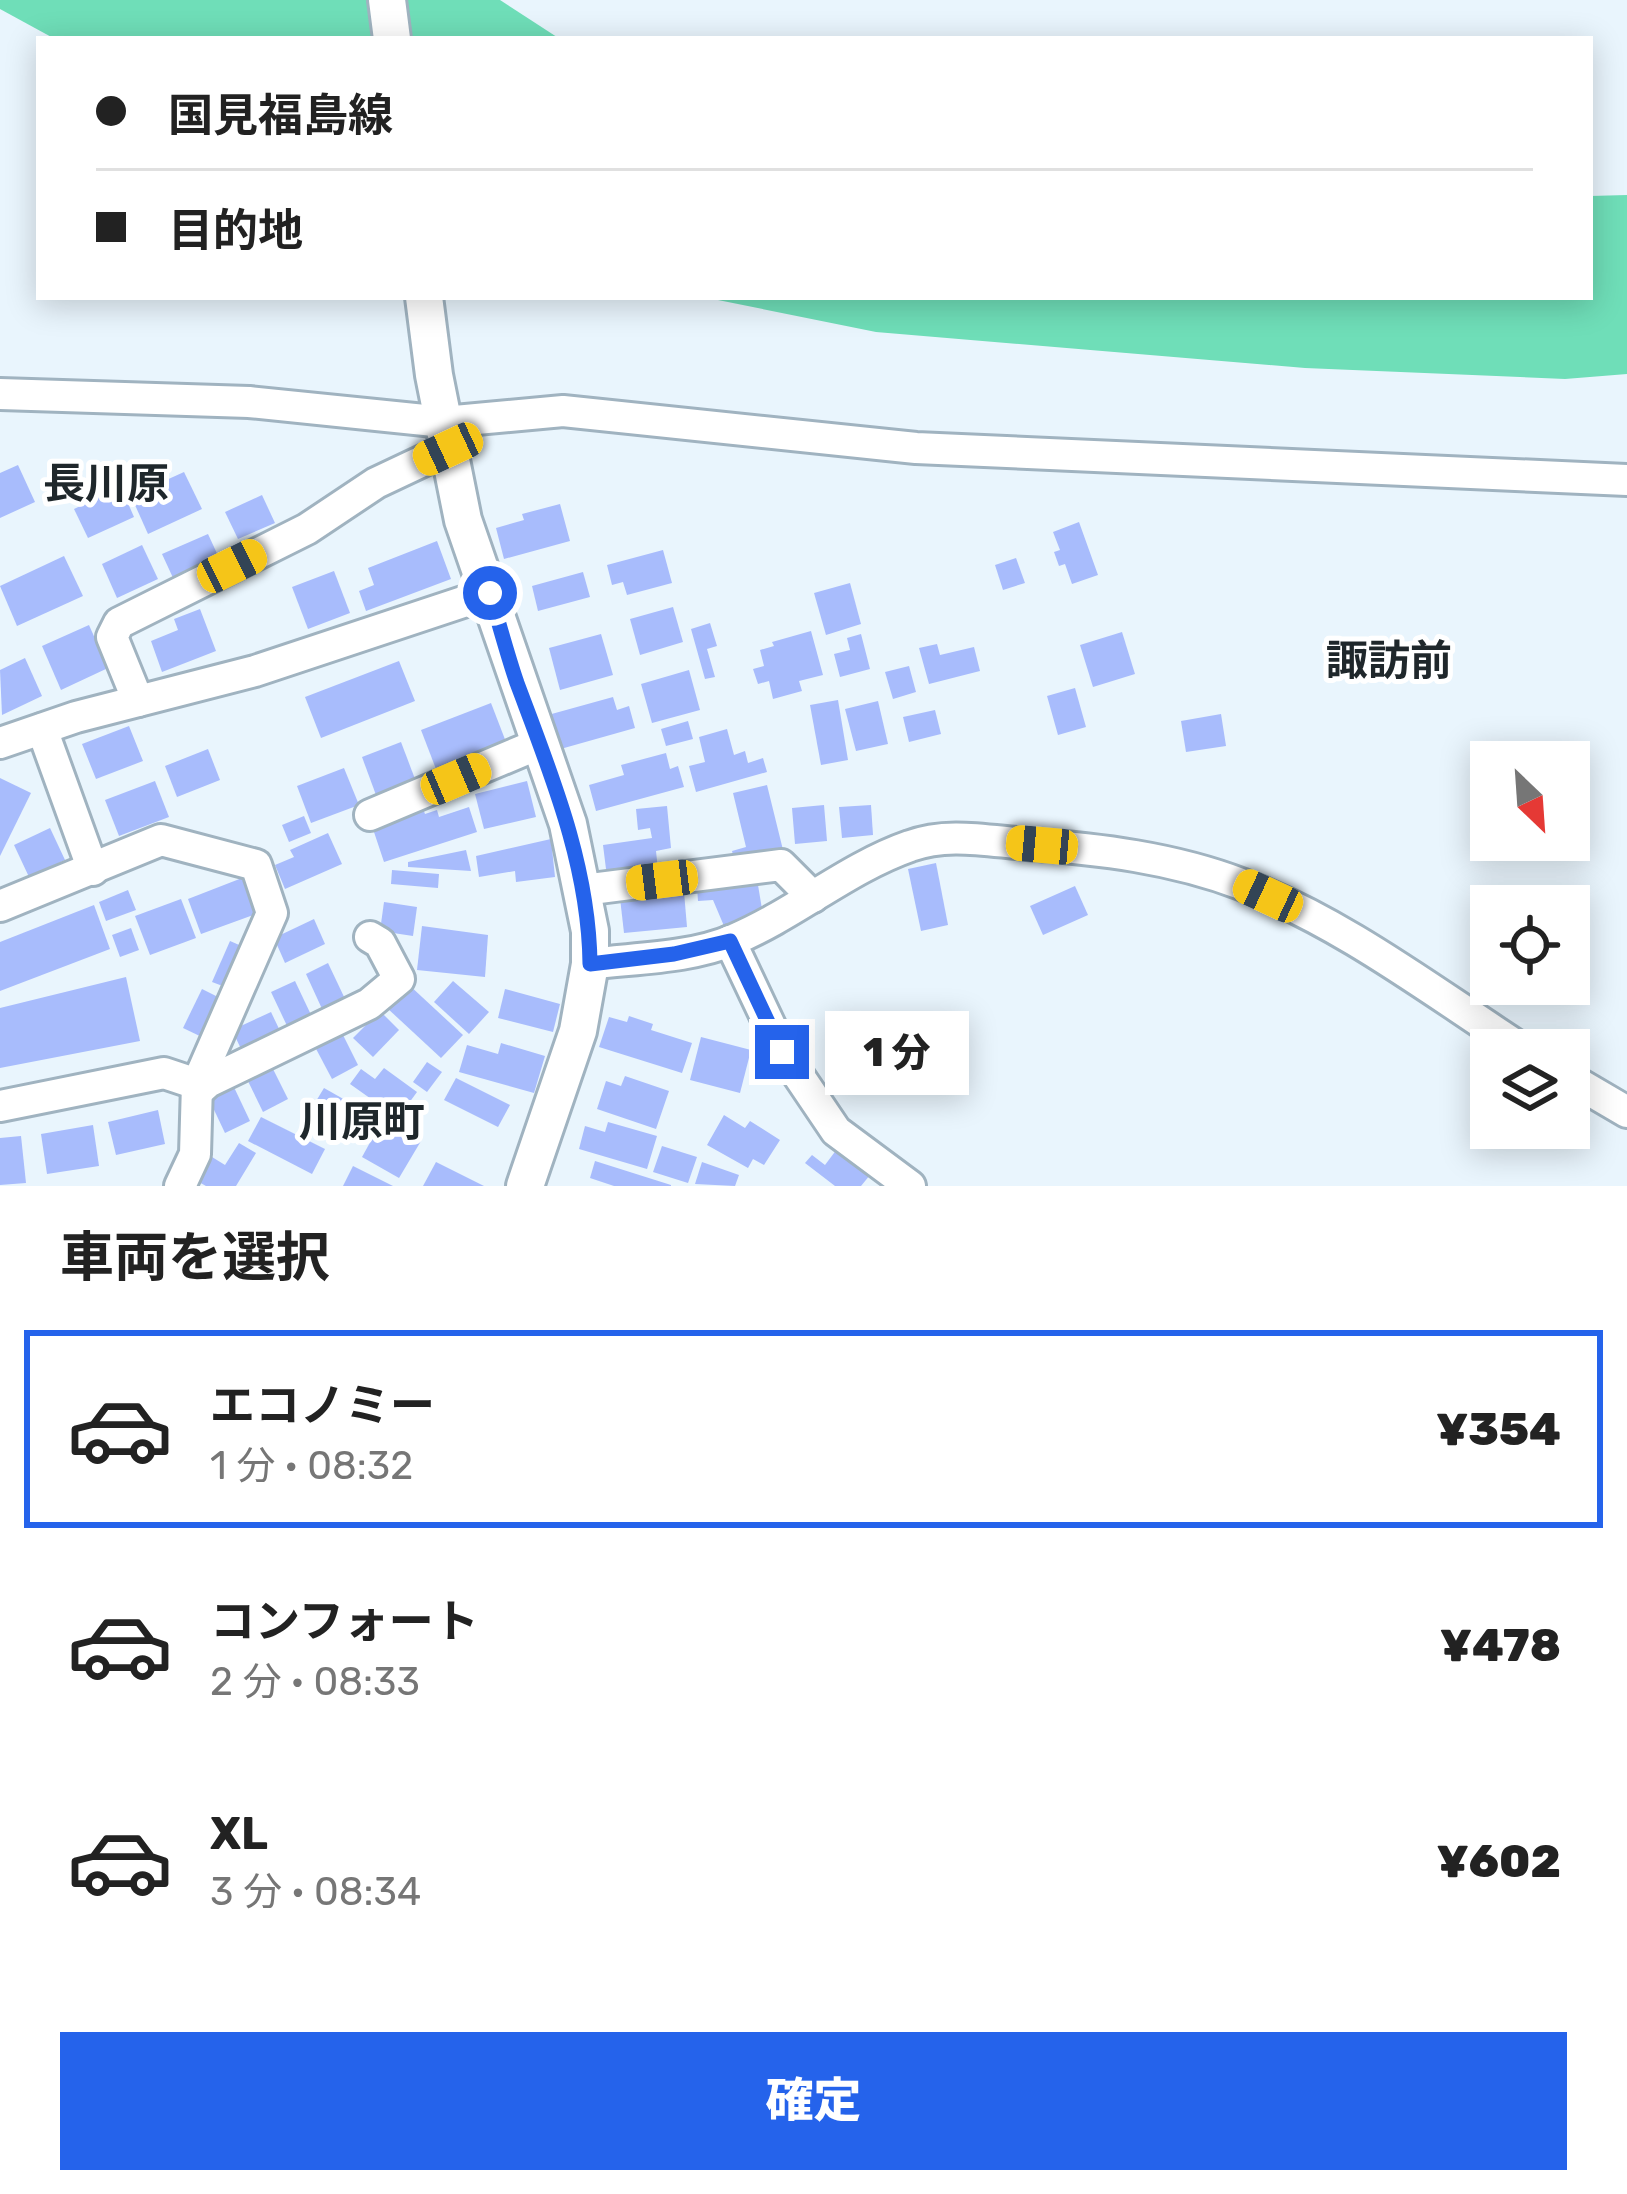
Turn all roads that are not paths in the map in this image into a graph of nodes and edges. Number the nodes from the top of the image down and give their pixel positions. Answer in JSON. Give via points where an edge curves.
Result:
{"nodes":[{"id":1,"x":388,"y":0,"type":"edge"},
{"id":2,"x":392,"y":36,"type":"edge"},
{"id":3,"x":424,"y":300,"type":"edge"},
{"id":4,"x":0,"y":394,"type":"edge"},
{"id":5,"x":446,"y":435,"type":"junction"},
{"id":6,"x":1627,"y":480,"type":"edge"},
{"id":7,"x":490,"y":593,"type":"junction"},
{"id":8,"x":138,"y":701,"type":"junction"},
{"id":9,"x":42,"y":729,"type":"junction"},
{"id":10,"x":0,"y":743,"type":"edge"},
{"id":11,"x":542,"y":743,"type":"junction"},
{"id":12,"x":370,"y":815,"type":"dead end"},
{"id":13,"x":93,"y":870,"type":"junction"},
{"id":14,"x":583,"y":890,"type":"junction"},
{"id":15,"x":813,"y":897,"type":"junction"},
{"id":16,"x":0,"y":906,"type":"edge"},
{"id":17,"x":370,"y":937,"type":"dead end"},
{"id":18,"x":730,"y":941,"type":"junction"},
{"id":19,"x":590,"y":964,"type":"junction"},
{"id":20,"x":1489,"y":1029,"type":"edge"},
{"id":21,"x":198,"y":1087,"type":"junction"},
{"id":22,"x":1590,"y":1090,"type":"edge"},
{"id":23,"x":0,"y":1106,"type":"edge"},
{"id":24,"x":1627,"y":1112,"type":"edge"},
{"id":25,"x":903,"y":1184,"type":"edge"},
{"id":26,"x":180,"y":1186,"type":"edge"},
{"id":27,"x":525,"y":1186,"type":"edge"}],
"edges":[{"from":1,"to":2,"type":"main road"},
{"from":3,"to":5,"type":"main road"},
{"from":4,"to":5,"type":"street","via":[[249,402]]},
{"from":5,"to":6,"type":"street","via":[[562,411],[916,448]]},
{"from":5,"to":7,"type":"main road","via":[[463,520]]},
{"from":5,"to":8,"type":"street","via":[[307,529],[119,623],[112,638]]},
{"from":7,"to":8,"type":"street"},
{"from":7,"to":11,"type":"main road"},
{"from":8,"to":9,"type":"street"},
{"from":9,"to":10,"type":"street"},
{"from":9,"to":13,"type":"street"},
{"from":11,"to":12,"type":"street"},
{"from":11,"to":14,"type":"main road"},
{"from":13,"to":16,"type":"street"},
{"from":13,"to":21,"type":"street","via":[[161,841],[256,865],[272,914]]},
{"from":14,"to":15,"type":"street","via":[[782,865]]},
{"from":14,"to":19,"type":"main road"},
{"from":15,"to":18,"type":"street"},
{"from":15,"to":20,"type":"street","via":[[883,856],[948,838],[1187,866],[1294,908]]},
{"from":17,"to":21,"type":"street","via":[[399,979],[369,1004]]},
{"from":18,"to":19,"type":"street"},
{"from":18,"to":25,"type":"street","via":[[782,1052],[836,1131]]},
{"from":19,"to":27,"type":"main road","via":[[578,1031]]},
{"from":21,"to":23,"type":"street","via":[[164,1073]]},
{"from":21,"to":26,"type":"street","via":[[195,1154]]},
{"from":22,"to":24,"type":"street"}]}
